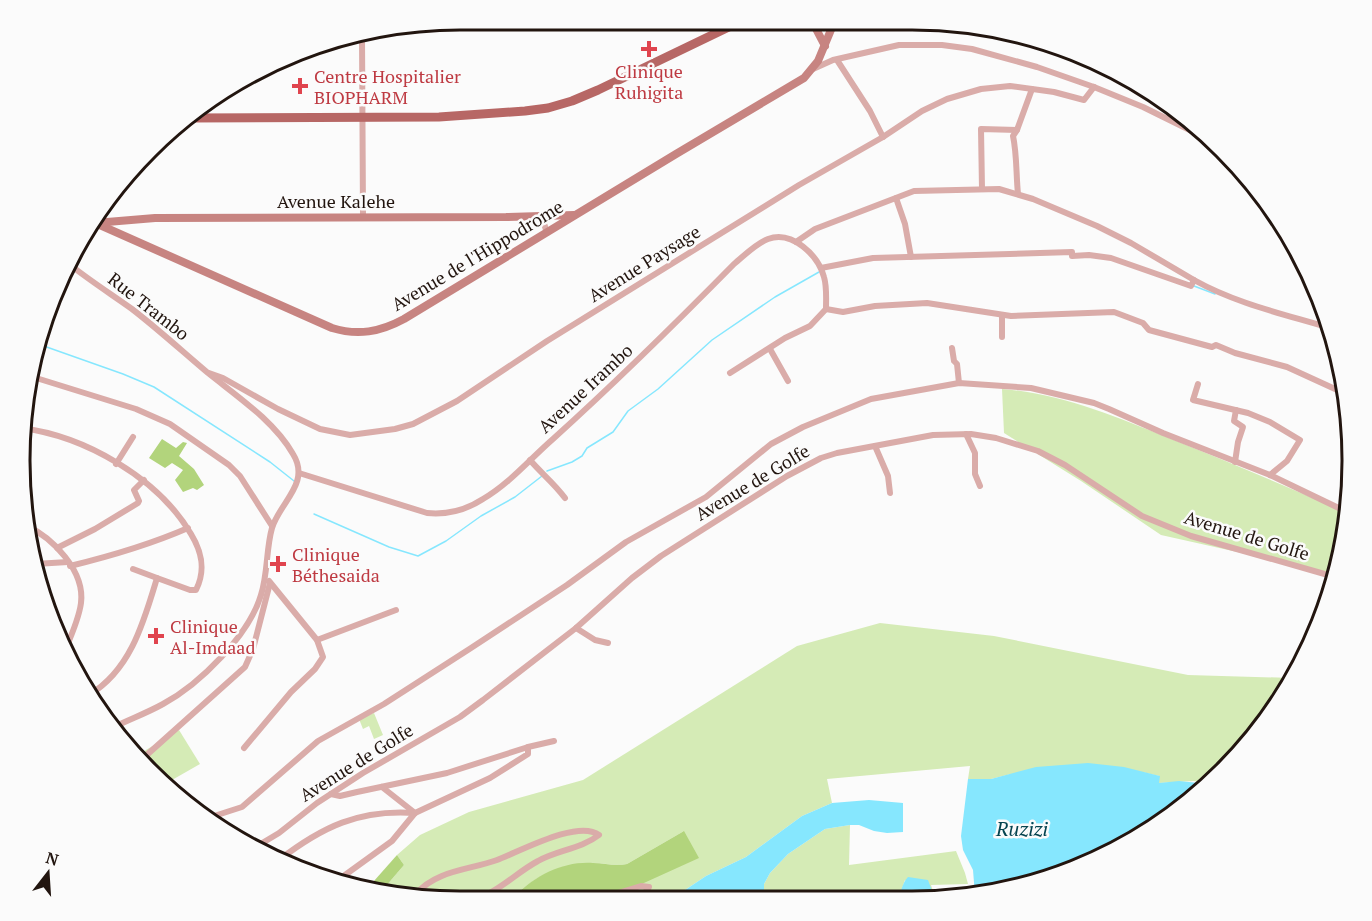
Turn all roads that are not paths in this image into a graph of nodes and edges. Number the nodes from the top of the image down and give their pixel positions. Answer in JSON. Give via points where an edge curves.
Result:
{"nodes":[{"id":1,"x":723,"y":30,"type":"edge"},
{"id":2,"x":816,"y":30,"type":"edge"},
{"id":3,"x":831,"y":30,"type":"edge"},
{"id":4,"x":362,"y":42,"type":"edge"},
{"id":5,"x":823,"y":49,"type":"junction"},
{"id":6,"x":835,"y":60,"type":"junction"},
{"id":7,"x":812,"y":70,"type":"junction"},
{"id":8,"x":1094,"y":87,"type":"junction"},
{"id":9,"x":1032,"y":89,"type":"junction"},
{"id":10,"x":363,"y":116,"type":"junction"},
{"id":11,"x":200,"y":118,"type":"edge"},
{"id":12,"x":1183,"y":127,"type":"edge"},
{"id":13,"x":1017,"y":130,"type":"junction"},
{"id":14,"x":883,"y":137,"type":"junction"},
{"id":15,"x":982,"y":189,"type":"junction"},
{"id":16,"x":1018,"y":194,"type":"junction"},
{"id":17,"x":896,"y":198,"type":"junction"},
{"id":18,"x":577,"y":215,"type":"junction"},
{"id":19,"x":542,"y":217,"type":"junction"},
{"id":20,"x":363,"y":218,"type":"junction"},
{"id":21,"x":102,"y":222,"type":"edge"},
{"id":22,"x":100,"y":226,"type":"edge"},
{"id":23,"x":547,"y":233,"type":"junction"},
{"id":24,"x":796,"y":242,"type":"junction"},
{"id":25,"x":911,"y":257,"type":"junction"},
{"id":26,"x":75,"y":268,"type":"edge"},
{"id":27,"x":821,"y":268,"type":"junction"},
{"id":28,"x":1194,"y":280,"type":"junction"},
{"id":29,"x":826,"y":309,"type":"junction"},
{"id":30,"x":1002,"y":315,"type":"junction"},
{"id":31,"x":1320,"y":325,"type":"edge"},
{"id":32,"x":1002,"y":337,"type":"dead end"},
{"id":33,"x":952,"y":348,"type":"dead end"},
{"id":34,"x":770,"y":349,"type":"junction"},
{"id":35,"x":208,"y":373,"type":"junction"},
{"id":36,"x":730,"y":373,"type":"dead end"},
{"id":37,"x":38,"y":378,"type":"edge"},
{"id":38,"x":788,"y":381,"type":"dead end"},
{"id":39,"x":959,"y":383,"type":"junction"},
{"id":40,"x":1198,"y":384,"type":"dead end"},
{"id":41,"x":1336,"y":389,"type":"edge"},
{"id":42,"x":1236,"y":410,"type":"junction"},
{"id":43,"x":31,"y":431,"type":"edge"},
{"id":44,"x":966,"y":434,"type":"junction"},
{"id":45,"x":133,"y":437,"type":"dead end"},
{"id":46,"x":875,"y":446,"type":"junction"},
{"id":47,"x":530,"y":460,"type":"junction"},
{"id":48,"x":1235,"y":462,"type":"junction"},
{"id":49,"x":116,"y":464,"type":"junction"},
{"id":50,"x":299,"y":473,"type":"junction"},
{"id":51,"x":1270,"y":475,"type":"junction"},
{"id":52,"x":144,"y":480,"type":"junction"},
{"id":53,"x":980,"y":486,"type":"dead end"},
{"id":54,"x":890,"y":493,"type":"dead end"},
{"id":55,"x":565,"y":498,"type":"dead end"},
{"id":56,"x":1339,"y":508,"type":"edge"},
{"id":57,"x":272,"y":526,"type":"junction"},
{"id":58,"x":188,"y":528,"type":"junction"},
{"id":59,"x":36,"y":531,"type":"edge"},
{"id":60,"x":57,"y":548,"type":"junction"},
{"id":61,"x":43,"y":564,"type":"edge"},
{"id":62,"x":69,"y":564,"type":"junction"},
{"id":63,"x":133,"y":569,"type":"dead end"},
{"id":64,"x":266,"y":575,"type":"junction"},
{"id":65,"x":1326,"y":575,"type":"edge"},
{"id":66,"x":157,"y":578,"type":"junction"},
{"id":67,"x":270,"y":583,"type":"junction"},
{"id":68,"x":396,"y":610,"type":"dead end"},
{"id":69,"x":576,"y":628,"type":"junction"},
{"id":70,"x":69,"y":639,"type":"edge"},
{"id":71,"x":317,"y":640,"type":"junction"},
{"id":72,"x":608,"y":643,"type":"dead end"},
{"id":73,"x":97,"y":690,"type":"edge"},
{"id":74,"x":120,"y":724,"type":"edge"},
{"id":75,"x":554,"y":741,"type":"dead end"},
{"id":76,"x":528,"y":747,"type":"junction"},
{"id":77,"x":244,"y":748,"type":"dead end"},
{"id":78,"x":147,"y":755,"type":"edge"},
{"id":79,"x":382,"y":787,"type":"junction"},
{"id":80,"x":331,"y":794,"type":"junction"},
{"id":81,"x":415,"y":813,"type":"junction"},
{"id":82,"x":217,"y":815,"type":"edge"},
{"id":83,"x":263,"y":843,"type":"edge"},
{"id":84,"x":288,"y":854,"type":"edge"},
{"id":85,"x":345,"y":875,"type":"edge"},
{"id":86,"x":422,"y":889,"type":"edge"},
{"id":87,"x":494,"y":891,"type":"edge"},
{"id":88,"x":625,"y":891,"type":"edge"},
{"id":89,"x":647,"y":891,"type":"edge"}],
"edges":[{"from":1,"to":10,"type":"main road","via":[[598,90],[548,108],[439,117]]},
{"from":2,"to":5,"type":"street"},
{"from":3,"to":5,"type":"street","name":"Avenue de l'Hippodrome"},
{"from":4,"to":10,"type":"street"},
{"from":5,"to":6,"type":"street"},
{"from":5,"to":7,"type":"street","name":"Avenue de l'Hippodrome"},
{"from":6,"to":7,"type":"street"},
{"from":6,"to":8,"type":"street","via":[[899,45],[942,45],[972,49]]},
{"from":6,"to":14,"type":"street"},
{"from":7,"to":18,"type":"street","name":"Avenue de l'Hippodrome"},
{"from":8,"to":9,"type":"street","name":"Avenue Paysage","via":[[1084,99]]},
{"from":8,"to":12,"type":"street"},
{"from":9,"to":13,"type":"street"},
{"from":9,"to":14,"type":"street","name":"Avenue Paysage","via":[[981,89],[948,99]]},
{"from":10,"to":11,"type":"main road"},
{"from":10,"to":20,"type":"street"},
{"from":13,"to":15,"type":"street","via":[[981,129]]},
{"from":13,"to":16,"type":"street","via":[[1013,136]]},
{"from":14,"to":35,"type":"street","name":"Avenue Paysage","via":[[798,185],[457,401],[413,424],[350,435],[320,429]]},
{"from":15,"to":16,"type":"street"},
{"from":15,"to":17,"type":"street","via":[[914,191]]},
{"from":16,"to":28,"type":"street","via":[[1109,231]]},
{"from":17,"to":24,"type":"street","via":[[815,229]]},
{"from":17,"to":25,"type":"street"},
{"from":18,"to":19,"type":"street","name":"Avenue Kalehe"},
{"from":18,"to":23,"type":"street","name":"Avenue de l'Hippodrome"},
{"from":19,"to":20,"type":"street","name":"Avenue Kalehe"},
{"from":19,"to":23,"type":"street"},
{"from":20,"to":21,"type":"street","name":"Avenue Kalehe","via":[[155,218]]},
{"from":22,"to":23,"type":"street","name":"Avenue de l'Hippodrome","via":[[332,328],[358,333],[389,327]]},
{"from":24,"to":27,"type":"street"},
{"from":24,"to":47,"type":"street","name":"Avenue Irambo","via":[[768,239],[742,257]]},
{"from":25,"to":27,"type":"street","via":[[873,258]]},
{"from":25,"to":28,"type":"street","via":[[1072,252],[1072,256],[1111,258],[1191,286]]},
{"from":26,"to":35,"type":"street","name":"Rue Trambo"},
{"from":27,"to":29,"type":"street"},
{"from":28,"to":31,"type":"street","via":[[1255,306]]},
{"from":29,"to":30,"type":"street","via":[[843,312],[927,303]]},
{"from":29,"to":34,"type":"street","via":[[810,326]]},
{"from":30,"to":32,"type":"street"},
{"from":30,"to":41,"type":"street","via":[[1114,312],[1143,323],[1149,330],[1287,367]]},
{"from":33,"to":39,"type":"street"},
{"from":34,"to":36,"type":"street"},
{"from":34,"to":38,"type":"street"},
{"from":35,"to":50,"type":"street","name":"Rue Trambo","via":[[270,426],[292,453]]},
{"from":37,"to":57,"type":"street","via":[[159,417],[177,428],[234,470]]},
{"from":39,"to":48,"type":"street","via":[[1031,388],[1094,403]]},
{"from":39,"to":82,"type":"street","via":[[871,399],[771,444],[706,497],[626,542],[471,648],[318,741],[242,807]]},
{"from":40,"to":42,"type":"street","via":[[1193,400]]},
{"from":42,"to":48,"type":"street","via":[[1234,421],[1243,427]]},
{"from":42,"to":51,"type":"street","via":[[1270,422],[1300,440],[1287,461]]},
{"from":43,"to":49,"type":"street","via":[[86,446]]},
{"from":44,"to":46,"type":"street","name":"Avenue de Golfe","via":[[933,435]]},
{"from":44,"to":53,"type":"street","via":[[975,453],[975,474]]},
{"from":44,"to":65,"type":"street","name":"Avenue de Golfe","via":[[996,438],[1038,451],[1142,516],[1191,536]]},
{"from":45,"to":49,"type":"street"},
{"from":46,"to":54,"type":"street","via":[[888,476]]},
{"from":46,"to":69,"type":"street","name":"Avenue de Golfe","via":[[822,458],[780,480],[642,569]]},
{"from":47,"to":50,"type":"street","name":"Avenue Irambo","via":[[481,501],[438,515]]},
{"from":47,"to":55,"type":"street"},
{"from":48,"to":51,"type":"street"},
{"from":49,"to":52,"type":"street"},
{"from":50,"to":57,"type":"street"},
{"from":51,"to":56,"type":"street"},
{"from":52,"to":58,"type":"street","via":[[163,496]]},
{"from":52,"to":60,"type":"street","via":[[134,490],[138,503]]},
{"from":57,"to":64,"type":"street"},
{"from":58,"to":62,"type":"street","via":[[158,541]]},
{"from":58,"to":66,"type":"street","via":[[202,561],[196,590]]},
{"from":59,"to":60,"type":"street"},
{"from":60,"to":62,"type":"street"},
{"from":61,"to":62,"type":"street"},
{"from":62,"to":70,"type":"street","via":[[80,584],[81,603]]},
{"from":63,"to":66,"type":"street"},
{"from":64,"to":67,"type":"street"},
{"from":64,"to":74,"type":"street","via":[[261,597],[250,617],[197,681],[163,705]]},
{"from":66,"to":73,"type":"street","via":[[143,625],[118,672]]},
{"from":67,"to":71,"type":"street"},
{"from":67,"to":78,"type":"street","via":[[245,667]]},
{"from":68,"to":71,"type":"street"},
{"from":69,"to":72,"type":"street"},
{"from":69,"to":80,"type":"street","name":"Avenue de Golfe","via":[[460,717]]},
{"from":71,"to":77,"type":"street","via":[[323,653],[321,661]]},
{"from":75,"to":76,"type":"street"},
{"from":76,"to":79,"type":"street","via":[[447,773]]},
{"from":76,"to":81,"type":"street","via":[[528,754],[503,770]]},
{"from":79,"to":80,"type":"street","via":[[340,796]]},
{"from":79,"to":81,"type":"street"},
{"from":80,"to":83,"type":"street","name":"Avenue de Golfe"},
{"from":81,"to":84,"type":"street","via":[[391,812],[334,824]]},
{"from":81,"to":85,"type":"street","via":[[392,841]]},
{"from":86,"to":87,"type":"street","via":[[437,877],[498,860],[550,837],[586,831],[599,834],[582,845],[535,862]]},
{"from":88,"to":89,"type":"street","via":[[641,886],[649,887]]}]}
